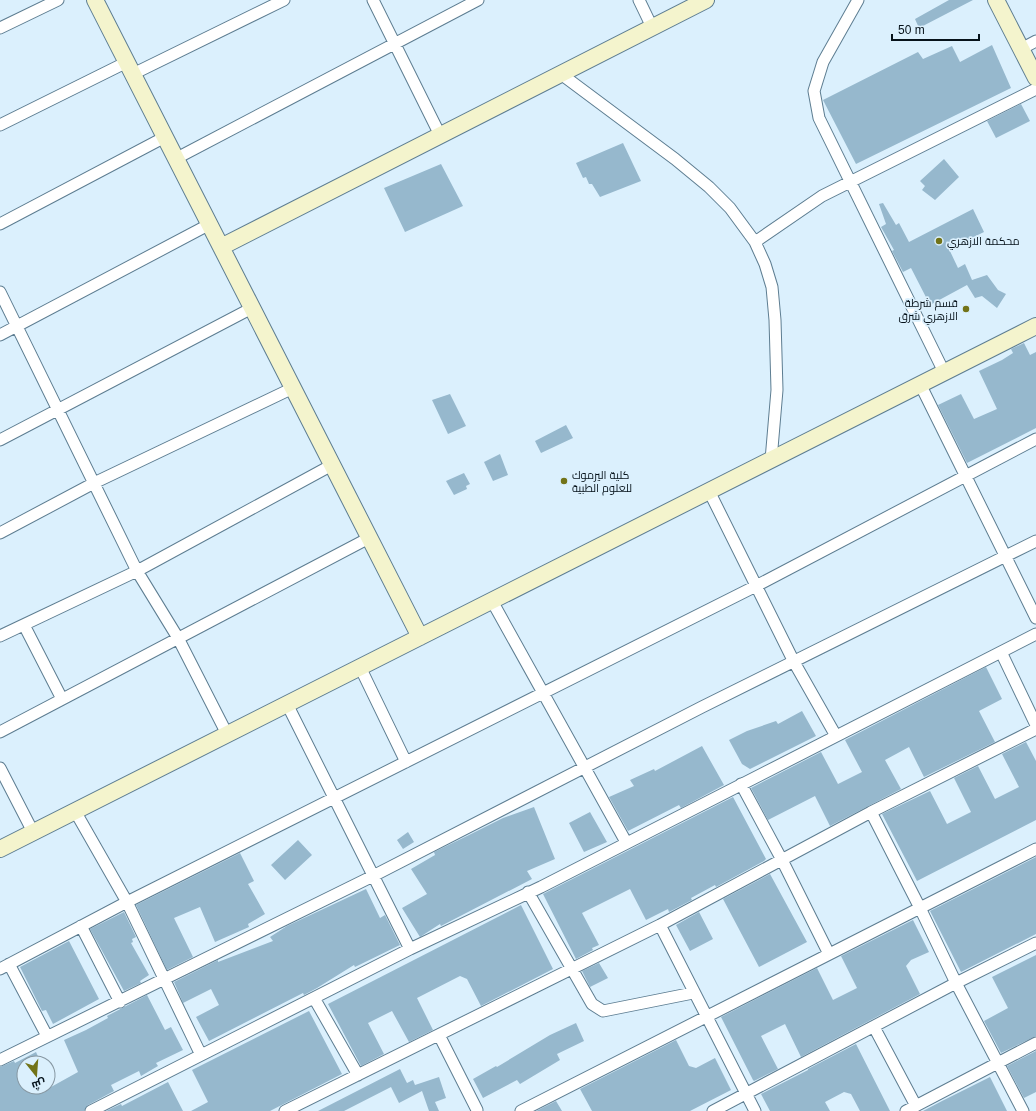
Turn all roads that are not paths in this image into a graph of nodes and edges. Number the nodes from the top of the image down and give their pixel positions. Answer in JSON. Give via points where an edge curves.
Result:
{"nodes":[{"id":1,"x":58,"y":0,"type":"edge"},
{"id":2,"x":95,"y":0,"type":"edge"},
{"id":3,"x":284,"y":0,"type":"edge"},
{"id":4,"x":373,"y":0,"type":"edge"},
{"id":5,"x":478,"y":0,"type":"edge"},
{"id":6,"x":639,"y":0,"type":"edge"},
{"id":7,"x":706,"y":0,"type":"edge"},
{"id":8,"x":858,"y":0,"type":"edge"},
{"id":9,"x":996,"y":0,"type":"edge"},
{"id":10,"x":652,"y":27,"type":"junction"},
{"id":11,"x":0,"y":28,"type":"edge"},
{"id":12,"x":1036,"y":41,"type":"edge"},
{"id":13,"x":395,"y":43,"type":"junction"},
{"id":14,"x":1021,"y":49,"type":"junction"},
{"id":15,"x":130,"y":68,"type":"junction"},
{"id":16,"x":561,"y":74,"type":"junction"},
{"id":17,"x":1036,"y":78,"type":"edge"},
{"id":18,"x":1036,"y":89,"type":"edge"},
{"id":19,"x":0,"y":125,"type":"edge"},
{"id":20,"x":440,"y":135,"type":"junction"},
{"id":21,"x":165,"y":137,"type":"junction"},
{"id":22,"x":176,"y":158,"type":"junction"},
{"id":23,"x":850,"y":181,"type":"junction"},
{"id":24,"x":0,"y":224,"type":"edge"},
{"id":25,"x":210,"y":224,"type":"junction"},
{"id":26,"x":755,"y":242,"type":"junction"},
{"id":27,"x":221,"y":246,"type":"junction"},
{"id":28,"x":0,"y":292,"type":"edge"},
{"id":29,"x":252,"y":308,"type":"junction"},
{"id":30,"x":1036,"y":326,"type":"edge"},
{"id":31,"x":16,"y":327,"type":"junction"},
{"id":32,"x":0,"y":335,"type":"edge"},
{"id":33,"x":944,"y":372,"type":"junction"},
{"id":34,"x":920,"y":384,"type":"junction"},
{"id":35,"x":293,"y":388,"type":"junction"},
{"id":36,"x":58,"y":410,"type":"junction"},
{"id":37,"x":1036,"y":438,"type":"edge"},
{"id":38,"x":0,"y":440,"type":"edge"},
{"id":39,"x":771,"y":460,"type":"junction"},
{"id":40,"x":332,"y":465,"type":"junction"},
{"id":41,"x":967,"y":475,"type":"junction"},
{"id":42,"x":94,"y":483,"type":"junction"},
{"id":43,"x":709,"y":491,"type":"junction"},
{"id":44,"x":0,"y":533,"type":"edge"},
{"id":45,"x":369,"y":538,"type":"junction"},
{"id":46,"x":1036,"y":541,"type":"edge"},
{"id":47,"x":1006,"y":556,"type":"junction"},
{"id":48,"x":137,"y":571,"type":"junction"},
{"id":49,"x":756,"y":586,"type":"junction"},
{"id":50,"x":492,"y":601,"type":"junction"},
{"id":51,"x":1036,"y":618,"type":"edge"},
{"id":52,"x":24,"y":625,"type":"junction"},
{"id":53,"x":1036,"y":634,"type":"edge"},
{"id":54,"x":0,"y":636,"type":"edge"},
{"id":55,"x":420,"y":637,"type":"junction"},
{"id":56,"x":178,"y":638,"type":"junction"},
{"id":57,"x":1001,"y":652,"type":"junction"},
{"id":58,"x":794,"y":662,"type":"junction"},
{"id":59,"x":360,"y":667,"type":"junction"},
{"id":60,"x":543,"y":694,"type":"junction"},
{"id":61,"x":62,"y":699,"type":"junction"},
{"id":62,"x":287,"y":704,"type":"junction"},
{"id":63,"x":1036,"y":725,"type":"edge"},
{"id":64,"x":1036,"y":729,"type":"edge"},
{"id":65,"x":0,"y":732,"type":"edge"},
{"id":66,"x":227,"y":734,"type":"junction"},
{"id":67,"x":836,"y":736,"type":"junction"},
{"id":68,"x":406,"y":762,"type":"junction"},
{"id":69,"x":0,"y":768,"type":"edge"},
{"id":70,"x":585,"y":769,"type":"junction"},
{"id":71,"x":740,"y":784,"type":"junction"},
{"id":72,"x":334,"y":798,"type":"junction"},
{"id":73,"x":75,"y":811,"type":"junction"},
{"id":74,"x":871,"y":812,"type":"junction"},
{"id":75,"x":33,"y":832,"type":"junction"},
{"id":76,"x":626,"y":842,"type":"junction"},
{"id":77,"x":0,"y":849,"type":"edge"},
{"id":78,"x":1036,"y":849,"type":"edge"},
{"id":79,"x":782,"y":860,"type":"junction"},
{"id":80,"x":373,"y":876,"type":"junction"},
{"id":81,"x":528,"y":892,"type":"junction"},
{"id":82,"x":127,"y":902,"type":"junction"},
{"id":83,"x":920,"y":908,"type":"junction"},
{"id":84,"x":660,"y":925,"type":"junction"},
{"id":85,"x":81,"y":926,"type":"junction"},
{"id":86,"x":1036,"y":943,"type":"edge"},
{"id":87,"x":410,"y":949,"type":"junction"},
{"id":88,"x":829,"y":954,"type":"junction"},
{"id":89,"x":5,"y":966,"type":"edge"},
{"id":90,"x":572,"y":969,"type":"junction"},
{"id":91,"x":164,"y":980,"type":"junction"},
{"id":92,"x":956,"y":983,"type":"junction"},
{"id":93,"x":693,"y":993,"type":"junction"},
{"id":94,"x":314,"y":998,"type":"junction"},
{"id":95,"x":120,"y":1002,"type":"junction"},
{"id":96,"x":707,"y":1016,"type":"junction"},
{"id":97,"x":874,"y":1027,"type":"junction"},
{"id":98,"x":439,"y":1035,"type":"junction"},
{"id":99,"x":47,"y":1036,"type":"junction"},
{"id":100,"x":1036,"y":1043,"type":"edge"},
{"id":101,"x":201,"y":1055,"type":"junction"},
{"id":102,"x":0,"y":1060,"type":"edge"},
{"id":103,"x":998,"y":1062,"type":"junction"},
{"id":104,"x":358,"y":1075,"type":"junction"},
{"id":105,"x":747,"y":1094,"type":"junction"},
{"id":106,"x":916,"y":1106,"type":"junction"},
{"id":107,"x":91,"y":1111,"type":"edge"},
{"id":108,"x":285,"y":1111,"type":"edge"},
{"id":109,"x":477,"y":1111,"type":"edge"},
{"id":110,"x":521,"y":1111,"type":"edge"},
{"id":111,"x":713,"y":1111,"type":"edge"},
{"id":112,"x":755,"y":1111,"type":"edge"},
{"id":113,"x":906,"y":1111,"type":"edge"},
{"id":114,"x":1023,"y":1111,"type":"edge"}],
"edges":[{"from":1,"to":11,"type":"street"},
{"from":2,"to":15,"type":"street"},
{"from":3,"to":15,"type":"street"},
{"from":4,"to":13,"type":"street"},
{"from":5,"to":13,"type":"street"},
{"from":6,"to":10,"type":"street"},
{"from":7,"to":10,"type":"street"},
{"from":8,"to":23,"type":"street","via":[[823,62],[814,91],[819,118]]},
{"from":9,"to":14,"type":"street"},
{"from":10,"to":16,"type":"street"},
{"from":12,"to":14,"type":"street"},
{"from":13,"to":20,"type":"street"},
{"from":13,"to":22,"type":"street"},
{"from":14,"to":17,"type":"street"},
{"from":15,"to":19,"type":"street"},
{"from":15,"to":21,"type":"street"},
{"from":16,"to":20,"type":"street"},
{"from":16,"to":26,"type":"street","via":[[676,159],[730,208]]},
{"from":18,"to":23,"type":"street"},
{"from":20,"to":27,"type":"street"},
{"from":21,"to":22,"type":"street"},
{"from":21,"to":24,"type":"street"},
{"from":22,"to":25,"type":"street"},
{"from":23,"to":26,"type":"street","via":[[822,196]]},
{"from":23,"to":33,"type":"street"},
{"from":25,"to":27,"type":"street"},
{"from":25,"to":31,"type":"street"},
{"from":26,"to":39,"type":"street","via":[[772,287],[775,320],[777,390]]},
{"from":27,"to":29,"type":"street"},
{"from":28,"to":31,"type":"street"},
{"from":29,"to":35,"type":"street"},
{"from":29,"to":36,"type":"street"},
{"from":30,"to":33,"type":"street"},
{"from":31,"to":32,"type":"street"},
{"from":31,"to":36,"type":"street"},
{"from":33,"to":34,"type":"street"},
{"from":34,"to":39,"type":"street"},
{"from":34,"to":41,"type":"street"},
{"from":35,"to":40,"type":"street"},
{"from":35,"to":42,"type":"street"},
{"from":36,"to":38,"type":"street"},
{"from":36,"to":42,"type":"street"},
{"from":37,"to":41,"type":"street"},
{"from":39,"to":43,"type":"street"},
{"from":40,"to":45,"type":"street"},
{"from":40,"to":48,"type":"street"},
{"from":41,"to":47,"type":"street"},
{"from":41,"to":49,"type":"street"},
{"from":42,"to":44,"type":"street"},
{"from":42,"to":48,"type":"street"},
{"from":43,"to":49,"type":"street"},
{"from":43,"to":50,"type":"street"},
{"from":45,"to":55,"type":"street"},
{"from":45,"to":56,"type":"street"},
{"from":46,"to":47,"type":"street"},
{"from":47,"to":51,"type":"street"},
{"from":47,"to":58,"type":"street"},
{"from":48,"to":52,"type":"street"},
{"from":48,"to":56,"type":"street"},
{"from":49,"to":58,"type":"street"},
{"from":49,"to":60,"type":"street"},
{"from":50,"to":55,"type":"street"},
{"from":50,"to":60,"type":"street"},
{"from":52,"to":54,"type":"street"},
{"from":52,"to":61,"type":"street"},
{"from":53,"to":57,"type":"street"},
{"from":55,"to":59,"type":"street"},
{"from":56,"to":61,"type":"street"},
{"from":56,"to":66,"type":"street"},
{"from":57,"to":63,"type":"street"},
{"from":57,"to":67,"type":"street"},
{"from":58,"to":67,"type":"street"},
{"from":58,"to":70,"type":"street"},
{"from":59,"to":62,"type":"street"},
{"from":59,"to":68,"type":"street"},
{"from":60,"to":68,"type":"street"},
{"from":60,"to":70,"type":"street"},
{"from":61,"to":65,"type":"street"},
{"from":62,"to":66,"type":"street"},
{"from":62,"to":72,"type":"street"},
{"from":64,"to":74,"type":"street"},
{"from":66,"to":73,"type":"street"},
{"from":67,"to":71,"type":"street"},
{"from":68,"to":72,"type":"street"},
{"from":69,"to":75,"type":"street"},
{"from":70,"to":76,"type":"street"},
{"from":70,"to":80,"type":"street"},
{"from":71,"to":76,"type":"street"},
{"from":71,"to":79,"type":"street"},
{"from":72,"to":80,"type":"street"},
{"from":72,"to":82,"type":"street"},
{"from":73,"to":75,"type":"street"},
{"from":73,"to":82,"type":"street"},
{"from":74,"to":79,"type":"street"},
{"from":74,"to":83,"type":"street"},
{"from":75,"to":77,"type":"street"},
{"from":76,"to":81,"type":"street"},
{"from":78,"to":83,"type":"street"},
{"from":79,"to":84,"type":"street"},
{"from":79,"to":88,"type":"street"},
{"from":80,"to":87,"type":"street"},
{"from":80,"to":91,"type":"street"},
{"from":81,"to":87,"type":"street"},
{"from":81,"to":90,"type":"street"},
{"from":82,"to":85,"type":"street"},
{"from":82,"to":91,"type":"street"},
{"from":83,"to":88,"type":"street"},
{"from":83,"to":92,"type":"street"},
{"from":84,"to":90,"type":"street"},
{"from":84,"to":93,"type":"street"},
{"from":85,"to":89,"type":"street"},
{"from":85,"to":95,"type":"street"},
{"from":86,"to":92,"type":"street"},
{"from":87,"to":94,"type":"street"},
{"from":88,"to":96,"type":"street"},
{"from":89,"to":99,"type":"street"},
{"from":90,"to":93,"type":"street","via":[[592,1004],[603,1011]]},
{"from":90,"to":98,"type":"street"},
{"from":91,"to":95,"type":"street"},
{"from":91,"to":101,"type":"street"},
{"from":92,"to":97,"type":"street"},
{"from":92,"to":103,"type":"street"},
{"from":93,"to":96,"type":"street"},
{"from":94,"to":101,"type":"street"},
{"from":94,"to":104,"type":"street"},
{"from":95,"to":99,"type":"street"},
{"from":96,"to":105,"type":"street"},
{"from":96,"to":110,"type":"street"},
{"from":97,"to":105,"type":"street"},
{"from":97,"to":106,"type":"street"},
{"from":98,"to":104,"type":"street"},
{"from":98,"to":109,"type":"street"},
{"from":99,"to":102,"type":"street"},
{"from":100,"to":103,"type":"street"},
{"from":101,"to":107,"type":"street"},
{"from":103,"to":106,"type":"street"},
{"from":103,"to":114,"type":"street"},
{"from":104,"to":108,"type":"street"},
{"from":105,"to":111,"type":"street"},
{"from":105,"to":112,"type":"street"},
{"from":106,"to":113,"type":"street"}]}
